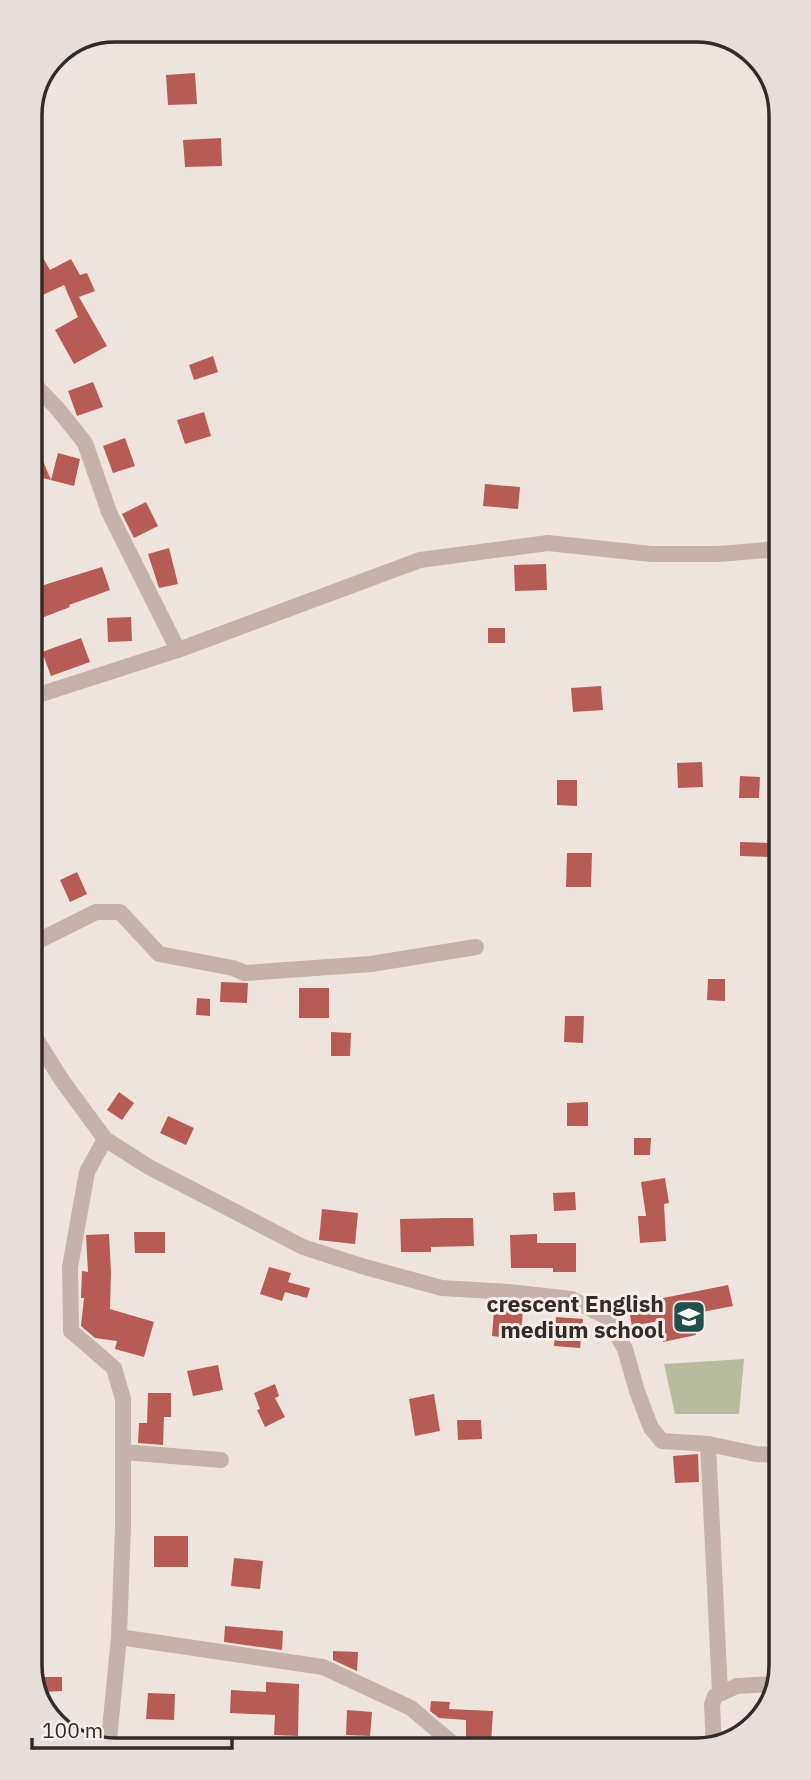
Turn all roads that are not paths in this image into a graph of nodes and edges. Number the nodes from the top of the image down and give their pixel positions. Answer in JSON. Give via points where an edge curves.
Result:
{"nodes":[{"id":1,"x":42,"y":392,"type":"edge"},
{"id":2,"x":769,"y":551,"type":"edge"},
{"id":3,"x":178,"y":650,"type":"junction"},
{"id":4,"x":42,"y":694,"type":"edge"},
{"id":5,"x":42,"y":939,"type":"edge"},
{"id":6,"x":476,"y":947,"type":"dead end"},
{"id":7,"x":42,"y":1048,"type":"edge"},
{"id":8,"x":105,"y":1139,"type":"junction"},
{"id":9,"x":708,"y":1444,"type":"junction"},
{"id":10,"x":123,"y":1452,"type":"junction"},
{"id":11,"x":769,"y":1455,"type":"edge"},
{"id":12,"x":221,"y":1460,"type":"dead end"},
{"id":13,"x":119,"y":1637,"type":"junction"},
{"id":14,"x":766,"y":1684,"type":"edge"},
{"id":15,"x":720,"y":1692,"type":"junction"},
{"id":16,"x":713,"y":1735,"type":"edge"},
{"id":17,"x":109,"y":1738,"type":"edge"},
{"id":18,"x":446,"y":1738,"type":"edge"}],
"edges":[{"from":1,"to":3,"type":"street","via":[[85,443],[109,512]]},
{"from":2,"to":3,"type":"street","via":[[651,554],[548,543],[420,560]]},
{"from":3,"to":4,"type":"street"},
{"from":5,"to":6,"type":"street","via":[[96,912],[120,912],[159,954],[245,973],[371,964]]},
{"from":7,"to":8,"type":"street"},
{"from":8,"to":9,"type":"street","via":[[149,1167],[303,1247],[442,1288],[571,1299],[607,1317],[625,1349],[651,1428],[662,1441]]},
{"from":8,"to":10,"type":"street","via":[[87,1172],[72,1253],[71,1331],[114,1368],[123,1399]]},
{"from":9,"to":11,"type":"street"},
{"from":9,"to":15,"type":"street"},
{"from":10,"to":12,"type":"street"},
{"from":10,"to":13,"type":"street"},
{"from":13,"to":17,"type":"street"},
{"from":13,"to":18,"type":"street","via":[[323,1667],[411,1709]]},
{"from":14,"to":15,"type":"street"},
{"from":15,"to":16,"type":"street","via":[[712,1705]]}]}
